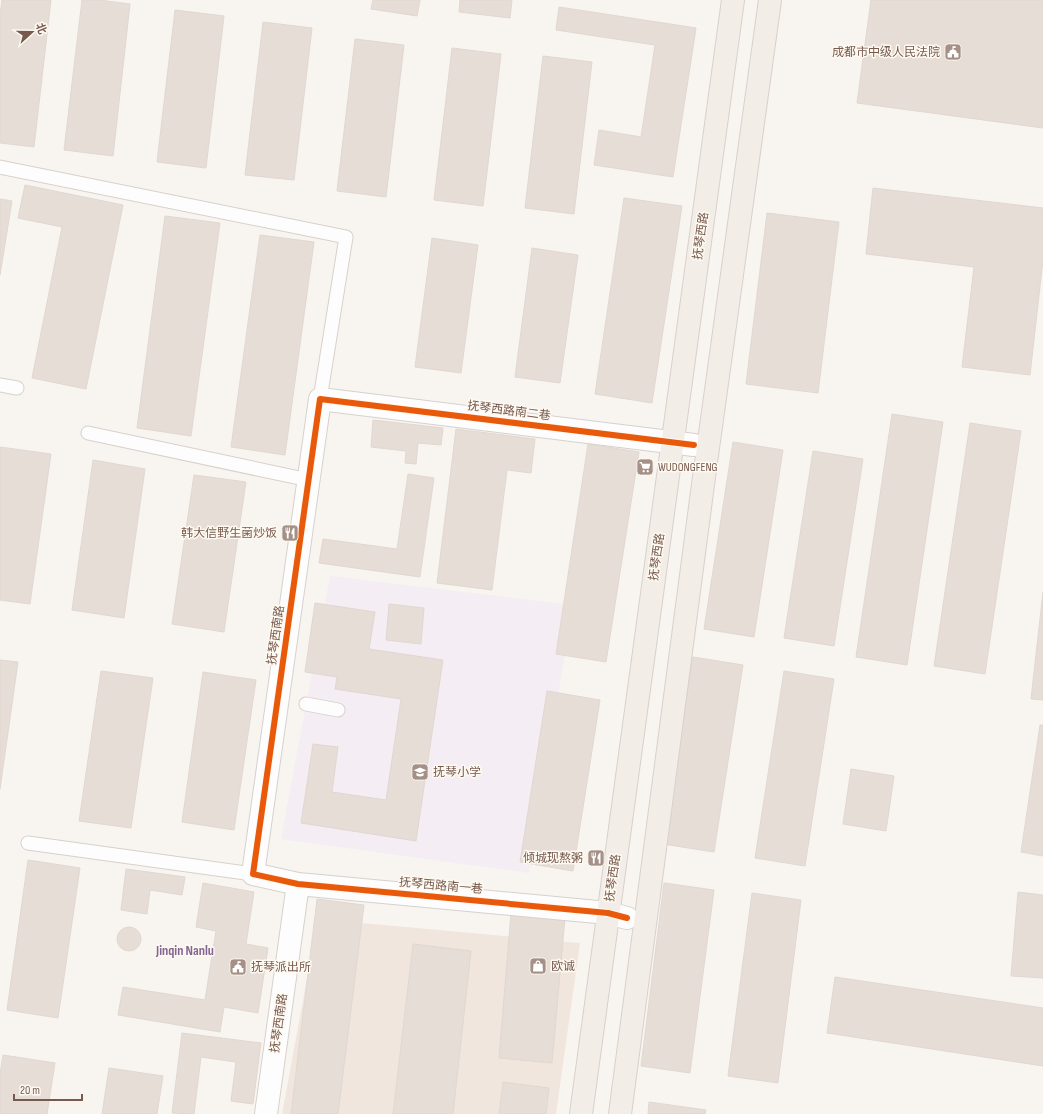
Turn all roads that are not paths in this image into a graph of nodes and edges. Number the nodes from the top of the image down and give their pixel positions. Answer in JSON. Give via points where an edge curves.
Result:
{"nodes":[{"id":1,"x":733,"y":0,"type":"edge"},
{"id":2,"x":770,"y":0,"type":"edge"},
{"id":3,"x":0,"y":166,"type":"edge"},
{"id":4,"x":0,"y":385,"type":"edge"},
{"id":5,"x":17,"y":388,"type":"dead end"},
{"id":6,"x":320,"y":399,"type":"junction"},
{"id":7,"x":88,"y":433,"type":"dead end"},
{"id":8,"x":672,"y":442,"type":"junction"},
{"id":9,"x":694,"y":445,"type":"dead end"},
{"id":10,"x":309,"y":480,"type":"junction"},
{"id":11,"x":306,"y":704,"type":"dead end"},
{"id":12,"x":338,"y":710,"type":"dead end"},
{"id":13,"x":28,"y":843,"type":"dead end"},
{"id":14,"x":253,"y":874,"type":"junction"},
{"id":15,"x":298,"y":884,"type":"junction"},
{"id":16,"x":618,"y":916,"type":"junction"},
{"id":17,"x":266,"y":1114,"type":"edge"},
{"id":18,"x":581,"y":1114,"type":"edge"},
{"id":19,"x":620,"y":1114,"type":"edge"}],
"edges":[{"from":1,"to":8,"type":"main road","name":"抚琴西路"},
{"from":2,"to":19,"type":"main road"},
{"from":3,"to":6,"type":"lane","via":[[346,237]]},
{"from":4,"to":5,"type":"lane"},
{"from":6,"to":8,"type":"street","name":"抚琴西路南二巷"},
{"from":6,"to":10,"type":"street","name":"抚琴西南路"},
{"from":7,"to":10,"type":"lane"},
{"from":8,"to":9,"type":"street","name":"抚琴西路南二巷"},
{"from":8,"to":16,"type":"main road","name":"抚琴西路"},
{"from":10,"to":14,"type":"street","name":"抚琴西南路"},
{"from":11,"to":12,"type":"lane"},
{"from":13,"to":14,"type":"lane"},
{"from":14,"to":15,"type":"street","name":"抚琴西路南一巷"},
{"from":15,"to":16,"type":"street","name":"抚琴西路南一巷"},
{"from":15,"to":17,"type":"street","name":"抚琴西南路"},
{"from":16,"to":18,"type":"main road","name":"抚琴西路"}]}
